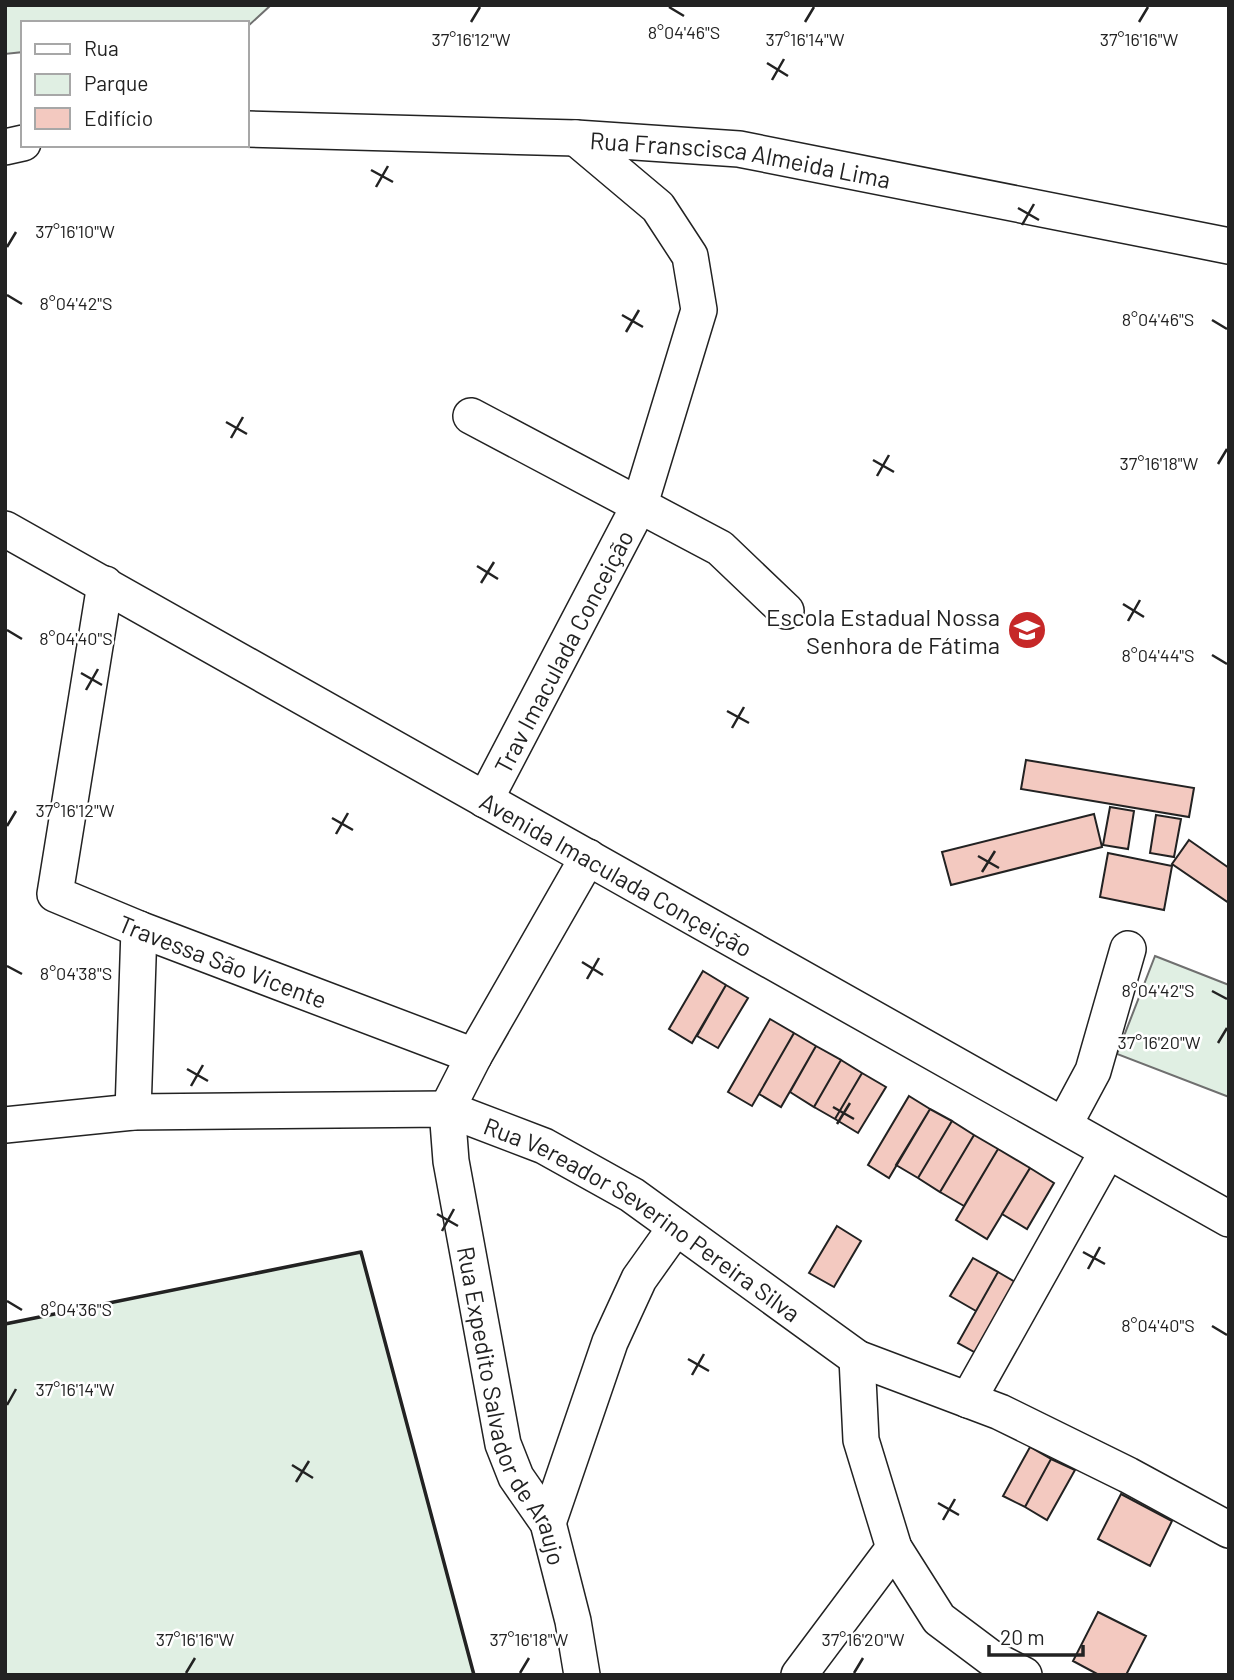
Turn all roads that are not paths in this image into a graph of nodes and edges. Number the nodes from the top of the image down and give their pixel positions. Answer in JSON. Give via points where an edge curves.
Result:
{"nodes":[{"id":1,"x":248,"y":129,"type":"edge"},
{"id":2,"x":576,"y":138,"type":"junction"},
{"id":3,"x":1229,"y":246,"type":"edge"},
{"id":4,"x":471,"y":416,"type":"dead end"},
{"id":5,"x":640,"y":504,"type":"junction"},
{"id":6,"x":5,"y":529,"type":"edge"},
{"id":7,"x":105,"y":583,"type":"junction"},
{"id":8,"x":786,"y":611,"type":"dead end"},
{"id":9,"x":485,"y":800,"type":"junction"},
{"id":10,"x":588,"y":857,"type":"junction"},
{"id":11,"x":139,"y":929,"type":"junction"},
{"id":12,"x":1128,"y":949,"type":"dead end"},
{"id":13,"x":474,"y":1056,"type":"junction"},
{"id":14,"x":447,"y":1109,"type":"junction"},
{"id":15,"x":133,"y":1112,"type":"junction"},
{"id":16,"x":5,"y":1125,"type":"edge"},
{"id":17,"x":1064,"y":1125,"type":"junction"},
{"id":18,"x":1107,"y":1152,"type":"junction"},
{"id":19,"x":1229,"y":1219,"type":"edge"},
{"id":20,"x":676,"y":1227,"type":"junction"},
{"id":21,"x":857,"y":1358,"type":"junction"},
{"id":22,"x":968,"y":1400,"type":"junction"},
{"id":23,"x":548,"y":1523,"type":"junction"},
{"id":24,"x":1229,"y":1530,"type":"edge"},
{"id":25,"x":894,"y":1548,"type":"junction"},
{"id":26,"x":582,"y":1675,"type":"edge"},
{"id":27,"x":799,"y":1675,"type":"edge"},
{"id":28,"x":1024,"y":1675,"type":"edge"}],
"edges":[{"from":1,"to":2,"type":"street","name":"Rua Franscisca Almeida Lima"},
{"from":2,"to":3,"type":"street","name":"Rua Franscisca Almeida Lima","via":[[739,149]]},
{"from":2,"to":5,"type":"street","name":"Trav Imaculada Conceição","via":[[658,206],[690,256],[699,310]]},
{"from":4,"to":5,"type":"street","name":"Trav Imaculada Conceição"},
{"from":5,"to":8,"type":"street","name":"Trav Imaculada Conceição","via":[[720,548]]},
{"from":5,"to":9,"type":"street","name":"Trav Imaculada Conceição"},
{"from":6,"to":7,"type":"street","name":"Avenida Imaculada Conçeição"},
{"from":7,"to":9,"type":"street","name":"Avenida Imaculada Conçeição"},
{"from":7,"to":11,"type":"street","name":"Travessa São Vicente","via":[[55,894]]},
{"from":9,"to":10,"type":"street","name":"Avenida Imaculada Conçeição"},
{"from":10,"to":13,"type":"street"},
{"from":10,"to":17,"type":"street","name":"Avenida Imaculada Conçeição"},
{"from":11,"to":13,"type":"street","name":"Travessa São Vicente"},
{"from":11,"to":15,"type":"street"},
{"from":12,"to":17,"type":"street","via":[[1093,1070]]},
{"from":13,"to":14,"type":"street"},
{"from":14,"to":15,"type":"street","name":"Rua Vereador Severino Pereira Silva"},
{"from":14,"to":20,"type":"street","name":"Rua Vereador Severino Pereira Silva","via":[[544,1146],[632,1195]]},
{"from":14,"to":23,"type":"street","name":"Rua Expedito Salvador de Araujo","via":[[451,1161],[503,1444],[516,1477]]},
{"from":15,"to":16,"type":"street","name":"Rua Vereador Severino Pereira Silva"},
{"from":17,"to":18,"type":"street","name":"Avenida Imaculada Conçeição"},
{"from":18,"to":19,"type":"street","name":"Avenida Imaculada Conçeição"},
{"from":18,"to":22,"type":"street"},
{"from":20,"to":21,"type":"street","name":"Rua Vereador Severino Pereira Silva"},
{"from":20,"to":23,"type":"street","via":[[639,1279],[610,1342]]},
{"from":21,"to":22,"type":"street","name":"Rua Vereador Severino Pereira Silva"},
{"from":21,"to":25,"type":"street","via":[[862,1440]]},
{"from":22,"to":24,"type":"street","name":"Rua Vereador Severino Pereira Silva","via":[[1128,1475]]},
{"from":23,"to":26,"type":"street","name":"Rua Expedito Salvador de Araujo"},
{"from":25,"to":27,"type":"street"},
{"from":25,"to":28,"type":"street","via":[[939,1619],[991,1658]]}]}
